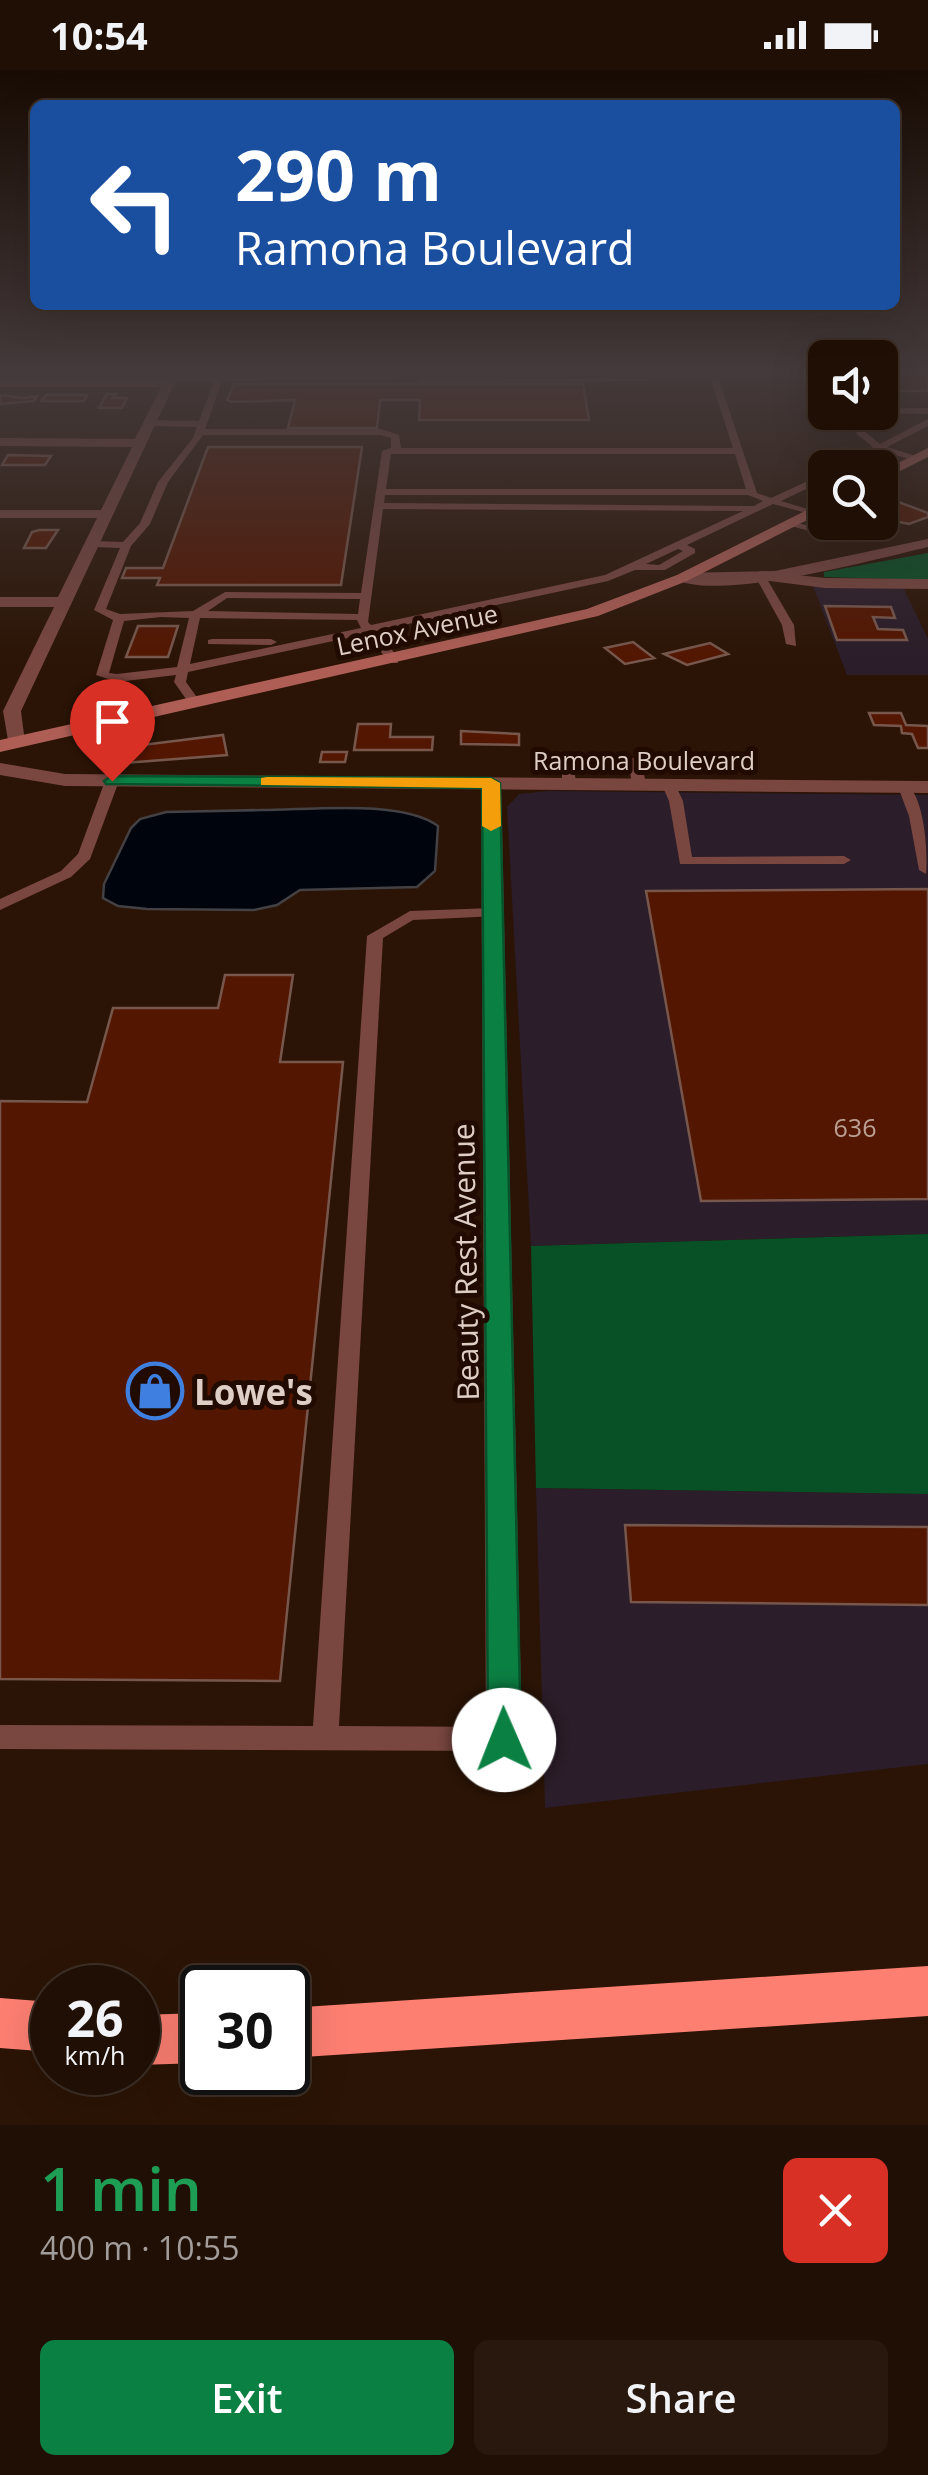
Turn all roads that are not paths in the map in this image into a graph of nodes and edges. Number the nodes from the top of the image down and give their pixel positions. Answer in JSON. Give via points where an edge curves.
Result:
{"nodes":[{"id":1,"x":128,"y":470,"type":"edge"},
{"id":2,"x":171,"y":470,"type":"edge"},
{"id":3,"x":384,"y":470,"type":"edge"},
{"id":4,"x":745,"y":470,"type":"edge"},
{"id":5,"x":808,"y":484,"type":"edge"},
{"id":6,"x":381,"y":492,"type":"junction"},
{"id":7,"x":753,"y":492,"type":"junction"},
{"id":8,"x":770,"y":502,"type":"junction"},
{"id":9,"x":379,"y":506,"type":"junction"},
{"id":10,"x":757,"y":508,"type":"junction"},
{"id":11,"x":808,"y":508,"type":"edge"},
{"id":12,"x":0,"y":514,"type":"edge"},
{"id":13,"x":107,"y":514,"type":"junction"},
{"id":14,"x":808,"y":514,"type":"edge"},
{"id":15,"x":788,"y":524,"type":"junction"},
{"id":16,"x":808,"y":528,"type":"edge"},
{"id":17,"x":928,"y":542,"type":"edge"},
{"id":18,"x":92,"y":544,"type":"junction"},
{"id":19,"x":126,"y":544,"type":"junction"},
{"id":20,"x":760,"y":576,"type":"junction"},
{"id":21,"x":682,"y":578,"type":"junction"},
{"id":22,"x":928,"y":584,"type":"edge"},
{"id":23,"x":366,"y":596,"type":"junction"},
{"id":24,"x":0,"y":602,"type":"edge"},
{"id":25,"x":66,"y":602,"type":"junction"},
{"id":26,"x":195,"y":616,"type":"junction"},
{"id":27,"x":218,"y":616,"type":"junction"},
{"id":28,"x":119,"y":618,"type":"junction"},
{"id":29,"x":364,"y":623,"type":"junction"},
{"id":30,"x":212,"y":642,"type":"junction"},
{"id":31,"x":306,"y":642,"type":"junction"},
{"id":32,"x":792,"y":644,"type":"dead end"},
{"id":33,"x":394,"y":660,"type":"junction"},
{"id":34,"x":207,"y":664,"type":"junction"},
{"id":35,"x":180,"y":669,"type":"junction"},
{"id":36,"x":195,"y":703,"type":"junction"},
{"id":37,"x":6,"y":710,"type":"edge"},
{"id":38,"x":8,"y":744,"type":"edge"},
{"id":39,"x":0,"y":769,"type":"edge"},
{"id":40,"x":112,"y":781,"type":"junction"},
{"id":41,"x":491,"y":783,"type":"junction"},
{"id":42,"x":669,"y":785,"type":"junction"},
{"id":43,"x":905,"y":787,"type":"junction"},
{"id":44,"x":928,"y":787,"type":"edge"},
{"id":45,"x":844,"y":860,"type":"dead end"},
{"id":46,"x":926,"y":870,"type":"edge"},
{"id":47,"x":0,"y":905,"type":"edge"},
{"id":48,"x":493,"y":913,"type":"junction"},
{"id":49,"x":0,"y":1737,"type":"edge"},
{"id":50,"x":325,"y":1739,"type":"junction"},
{"id":51,"x":504,"y":1740,"type":"joint"},
{"id":52,"x":928,"y":1991,"type":"edge"},
{"id":53,"x":0,"y":2023,"type":"edge"},
{"id":54,"x":30,"y":2026,"type":"edge"},
{"id":55,"x":310,"y":2031,"type":"edge"},
{"id":56,"x":30,"y":2041,"type":"edge"},
{"id":57,"x":0,"y":2042,"type":"edge"}],
"edges":[{"from":1,"to":13,"type":"street"},
{"from":2,"to":19,"type":"lane","via":[[145,524]]},
{"from":3,"to":6,"type":"lane"},
{"from":4,"to":7,"type":"lane"},
{"from":5,"to":8,"type":"lane"},
{"from":6,"to":7,"type":"lane"},
{"from":6,"to":9,"type":"lane"},
{"from":7,"to":8,"type":"lane"},
{"from":8,"to":10,"type":"lane"},
{"from":8,"to":11,"type":"lane"},
{"from":9,"to":10,"type":"lane"},
{"from":9,"to":23,"type":"lane"},
{"from":10,"to":29,"type":"lane","via":[[678,545],[691,552],[661,568],[632,567],[608,578]]},
{"from":12,"to":13,"type":"street"},
{"from":13,"to":18,"type":"street"},
{"from":14,"to":15,"type":"main road","name":"Lenox Avenue"},
{"from":15,"to":16,"type":"lane"},
{"from":15,"to":21,"type":"main road","name":"Lenox Avenue"},
{"from":17,"to":20,"type":"street"},
{"from":18,"to":19,"type":"lane"},
{"from":18,"to":25,"type":"street"},
{"from":19,"to":28,"type":"lane","via":[[100,610]]},
{"from":20,"to":21,"type":"street"},
{"from":20,"to":22,"type":"street"},
{"from":20,"to":32,"type":"lane"},
{"from":21,"to":33,"type":"main road","name":"Lenox Avenue","via":[[592,613]]},
{"from":23,"to":26,"type":"lane","via":[[225,595]]},
{"from":23,"to":29,"type":"lane"},
{"from":24,"to":25,"type":"street"},
{"from":25,"to":37,"type":"street"},
{"from":26,"to":27,"type":"lane"},
{"from":26,"to":28,"type":"lane"},
{"from":26,"to":35,"type":"lane"},
{"from":27,"to":29,"type":"lane"},
{"from":27,"to":30,"type":"lane"},
{"from":28,"to":35,"type":"lane","via":[[102,675]]},
{"from":29,"to":31,"type":"lane"},
{"from":29,"to":33,"type":"lane"},
{"from":30,"to":31,"type":"lane"},
{"from":30,"to":34,"type":"lane"},
{"from":31,"to":34,"type":"lane"},
{"from":33,"to":36,"type":"main road","name":"Lenox Avenue"},
{"from":34,"to":35,"type":"lane"},
{"from":35,"to":36,"type":"lane","via":[[180,682]]},
{"from":36,"to":38,"type":"main road","name":"Lenox Avenue"},
{"from":37,"to":38,"type":"street"},
{"from":39,"to":40,"type":"street","name":"Ramona Boulevard"},
{"from":40,"to":41,"type":"street","name":"Ramona Boulevard"},
{"from":40,"to":47,"type":"lane","via":[[85,856],[66,874]]},
{"from":41,"to":42,"type":"street","name":"Ramona Boulevard"},
{"from":41,"to":48,"type":"street","name":"Beauty Rest Avenue"},
{"from":42,"to":43,"type":"street","name":"Ramona Boulevard"},
{"from":42,"to":45,"type":"lane","via":[[686,861]]},
{"from":43,"to":44,"type":"street","name":"Ramona Boulevard"},
{"from":43,"to":46,"type":"lane"},
{"from":48,"to":50,"type":"lane","via":[[410,916],[375,936]]},
{"from":48,"to":51,"type":"street","name":"Beauty Rest Avenue"},
{"from":49,"to":50,"type":"lane"},
{"from":50,"to":51,"type":"lane"},
{"from":52,"to":55,"type":"highway"},
{"from":53,"to":54,"type":"highway"},
{"from":56,"to":57,"type":"highway"}]}
